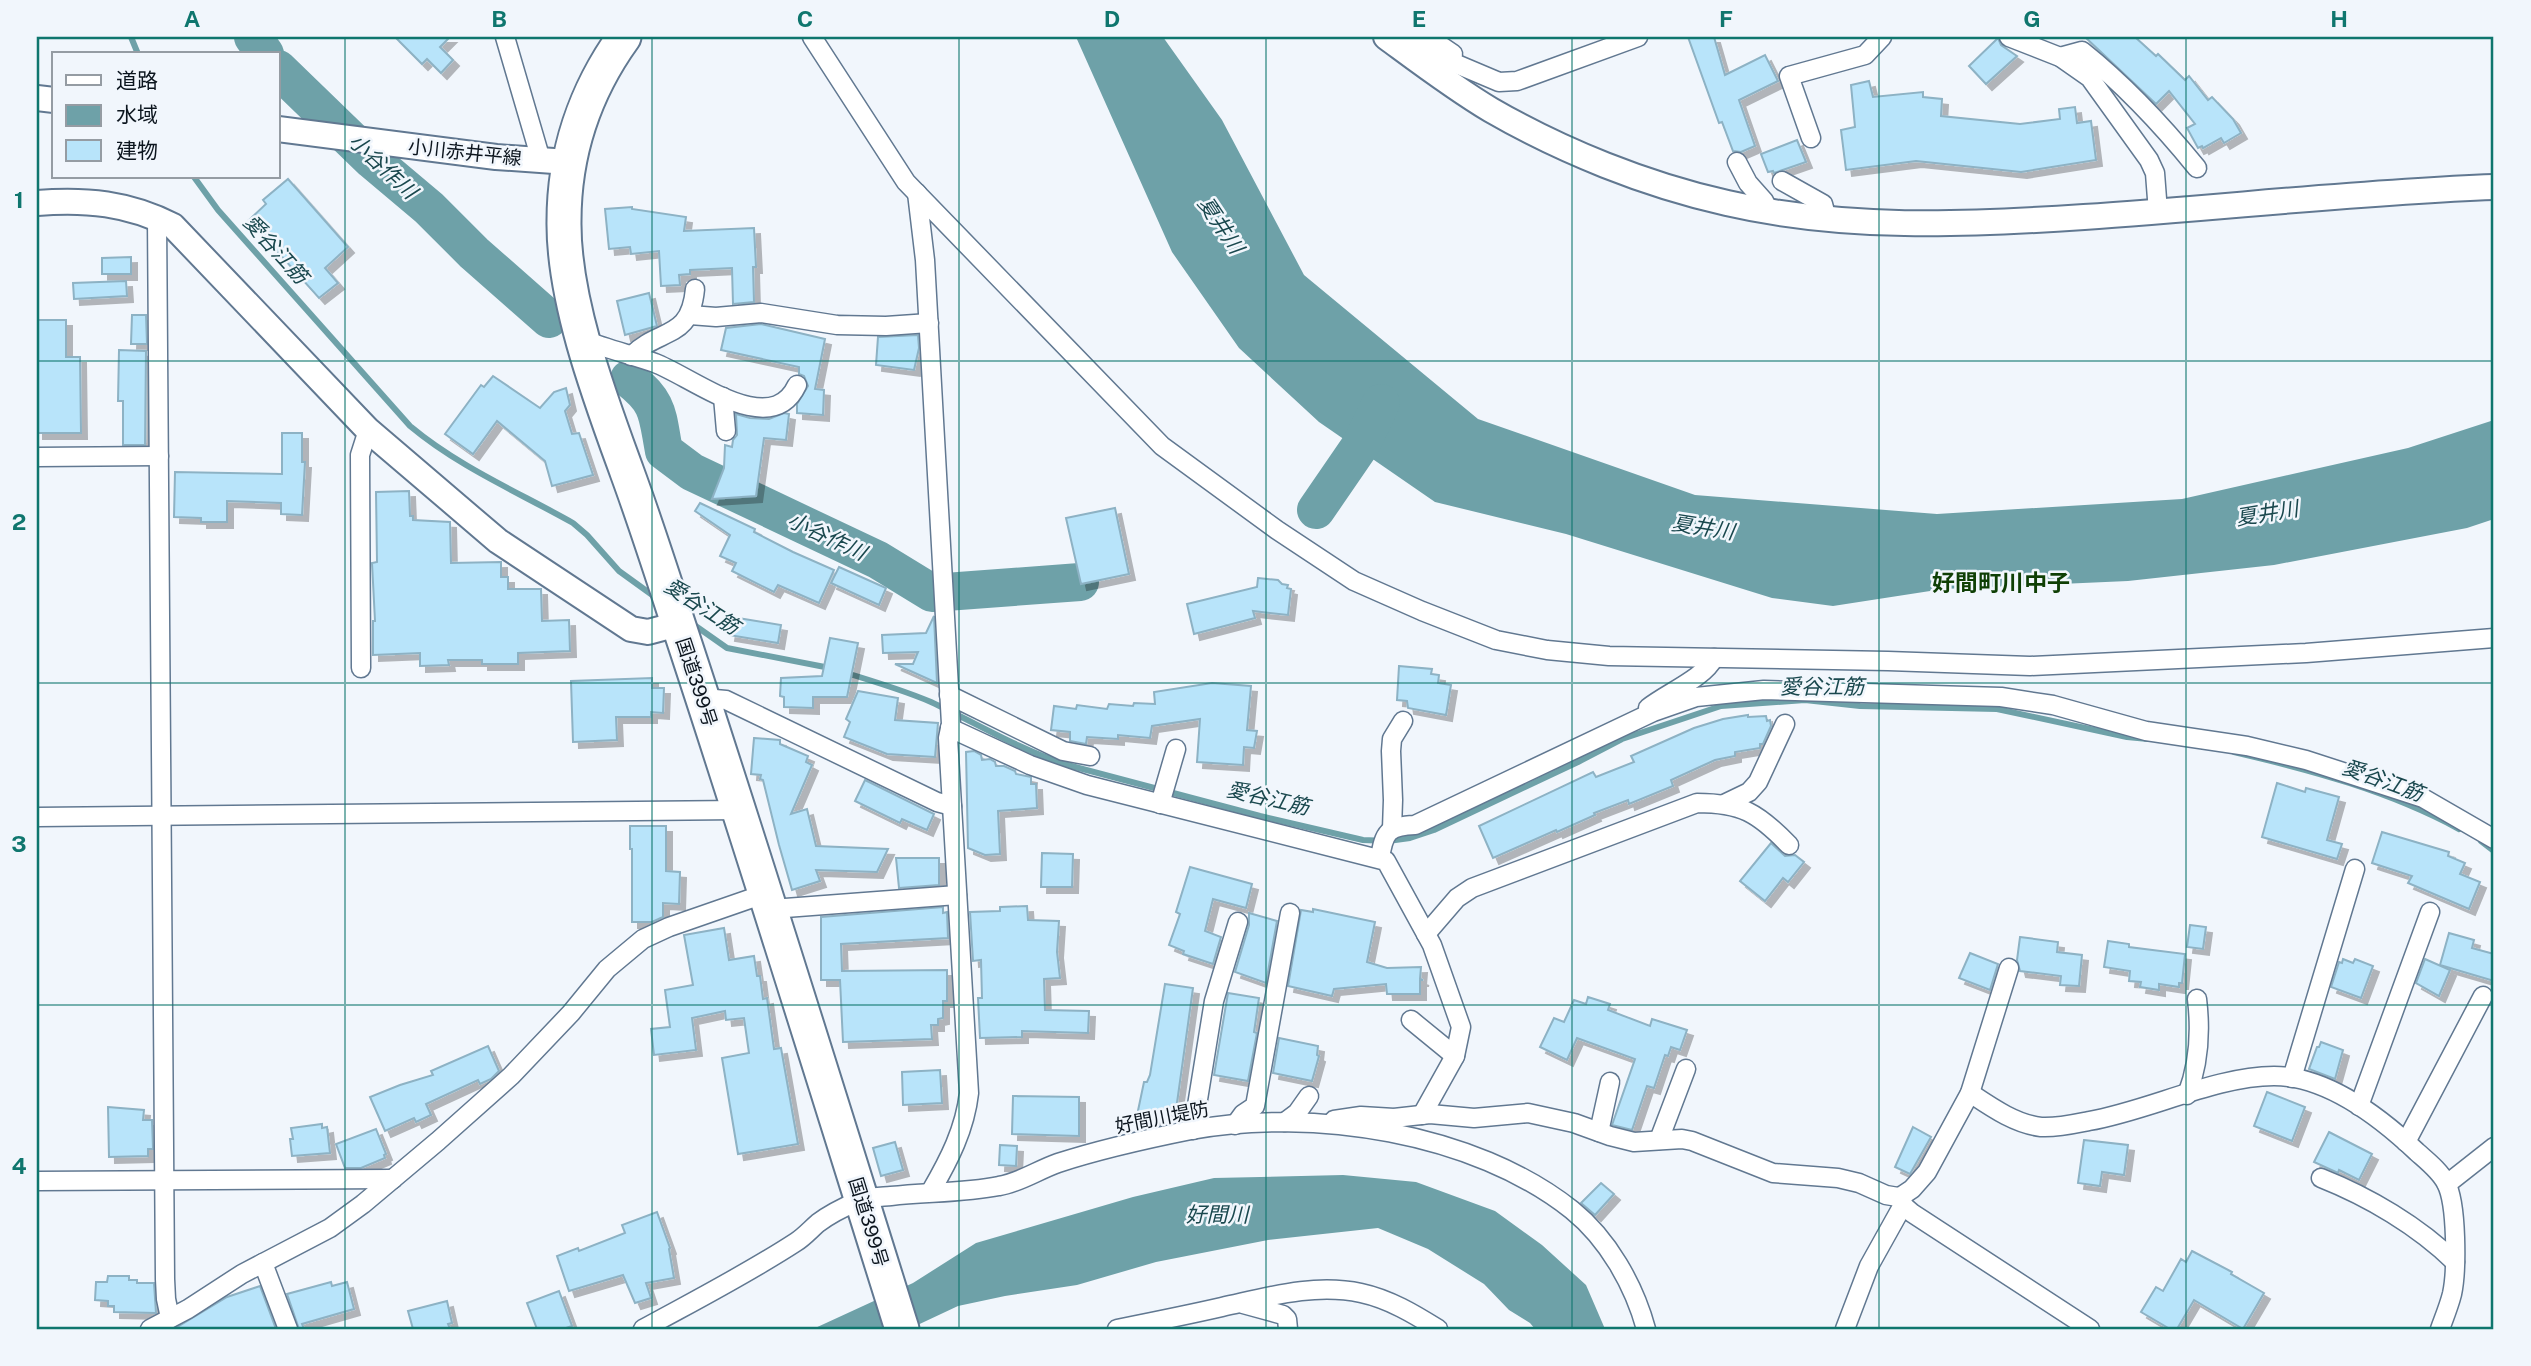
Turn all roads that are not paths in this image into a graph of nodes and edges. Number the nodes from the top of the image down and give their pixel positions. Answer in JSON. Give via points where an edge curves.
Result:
{"nodes":[{"id":1,"x":505,"y":37,"type":"edge"},
{"id":2,"x":624,"y":37,"type":"edge"},
{"id":3,"x":812,"y":37,"type":"edge"},
{"id":4,"x":1386,"y":37,"type":"edge"},
{"id":5,"x":1393,"y":37,"type":"edge"},
{"id":6,"x":1428,"y":37,"type":"edge"},
{"id":7,"x":1638,"y":37,"type":"edge"},
{"id":8,"x":1882,"y":37,"type":"edge"},
{"id":9,"x":2009,"y":37,"type":"edge"},
{"id":10,"x":2060,"y":57,"type":"junction"},
{"id":11,"x":1472,"y":70,"type":"junction"},
{"id":12,"x":280,"y":129,"type":"edge"},
{"id":13,"x":1811,"y":138,"type":"dead end"},
{"id":14,"x":555,"y":161,"type":"junction"},
{"id":15,"x":1737,"y":162,"type":"dead end"},
{"id":16,"x":2197,"y":168,"type":"dead end"},
{"id":17,"x":1783,"y":181,"type":"dead end"},
{"id":18,"x":2494,"y":187,"type":"edge"},
{"id":19,"x":917,"y":193,"type":"junction"},
{"id":20,"x":37,"y":203,"type":"edge"},
{"id":21,"x":1769,"y":211,"type":"junction"},
{"id":22,"x":2158,"y":212,"type":"junction"},
{"id":23,"x":157,"y":218,"type":"junction"},
{"id":24,"x":1827,"y":219,"type":"junction"},
{"id":25,"x":695,"y":289,"type":"dead end"},
{"id":26,"x":690,"y":316,"type":"junction"},
{"id":27,"x":929,"y":323,"type":"junction"},
{"id":28,"x":584,"y":340,"type":"junction"},
{"id":29,"x":631,"y":356,"type":"junction"},
{"id":30,"x":797,"y":385,"type":"dead end"},
{"id":31,"x":723,"y":397,"type":"junction"},
{"id":32,"x":368,"y":430,"type":"junction"},
{"id":33,"x":726,"y":431,"type":"dead end"},
{"id":34,"x":159,"y":456,"type":"junction"},
{"id":35,"x":37,"y":457,"type":"edge"},
{"id":36,"x":678,"y":624,"type":"junction"},
{"id":37,"x":2494,"y":638,"type":"edge"},
{"id":38,"x":1714,"y":658,"type":"junction"},
{"id":39,"x":361,"y":668,"type":"dead end"},
{"id":40,"x":949,"y":695,"type":"junction"},
{"id":41,"x":703,"y":698,"type":"junction"},
{"id":42,"x":1642,"y":717,"type":"junction"},
{"id":43,"x":1403,"y":721,"type":"dead end"},
{"id":44,"x":1785,"y":724,"type":"dead end"},
{"id":45,"x":951,"y":726,"type":"junction"},
{"id":46,"x":1175,"y":749,"type":"dead end"},
{"id":47,"x":1090,"y":756,"type":"dead end"},
{"id":48,"x":1160,"y":804,"type":"junction"},
{"id":49,"x":1724,"y":804,"type":"junction"},
{"id":50,"x":952,"y":806,"type":"junction"},
{"id":51,"x":739,"y":810,"type":"junction"},
{"id":52,"x":162,"y":816,"type":"junction"},
{"id":53,"x":37,"y":817,"type":"edge"},
{"id":54,"x":1392,"y":829,"type":"junction"},
{"id":55,"x":2494,"y":839,"type":"edge"},
{"id":56,"x":1788,"y":845,"type":"dead end"},
{"id":57,"x":1380,"y":858,"type":"junction"},
{"id":58,"x":2355,"y":869,"type":"dead end"},
{"id":59,"x":957,"y":895,"type":"junction"},
{"id":60,"x":769,"y":901,"type":"junction"},
{"id":61,"x":2430,"y":912,"type":"dead end"},
{"id":62,"x":1290,"y":914,"type":"dead end"},
{"id":63,"x":1238,"y":922,"type":"dead end"},
{"id":64,"x":1426,"y":934,"type":"junction"},
{"id":65,"x":2009,"y":968,"type":"dead end"},
{"id":66,"x":2483,"y":996,"type":"dead end"},
{"id":67,"x":2197,"y":999,"type":"dead end"},
{"id":68,"x":1411,"y":1020,"type":"dead end"},
{"id":69,"x":1455,"y":1056,"type":"junction"},
{"id":70,"x":1686,"y":1069,"type":"dead end"},
{"id":71,"x":2292,"y":1078,"type":"junction"},
{"id":72,"x":1610,"y":1082,"type":"dead end"},
{"id":73,"x":1970,"y":1093,"type":"junction"},
{"id":74,"x":2187,"y":1095,"type":"junction"},
{"id":75,"x":1309,"y":1096,"type":"dead end"},
{"id":76,"x":2359,"y":1106,"type":"junction"},
{"id":77,"x":1422,"y":1115,"type":"junction"},
{"id":78,"x":1285,"y":1122,"type":"junction"},
{"id":79,"x":1235,"y":1125,"type":"junction"},
{"id":80,"x":1321,"y":1125,"type":"junction"},
{"id":81,"x":1193,"y":1130,"type":"junction"},
{"id":82,"x":1599,"y":1132,"type":"junction"},
{"id":83,"x":1659,"y":1140,"type":"junction"},
{"id":84,"x":2406,"y":1142,"type":"junction"},
{"id":85,"x":2494,"y":1147,"type":"edge"},
{"id":86,"x":2321,"y":1178,"type":"dead end"},
{"id":87,"x":393,"y":1179,"type":"junction"},
{"id":88,"x":164,"y":1180,"type":"junction"},
{"id":89,"x":37,"y":1181,"type":"edge"},
{"id":90,"x":2447,"y":1184,"type":"junction"},
{"id":91,"x":931,"y":1191,"type":"junction"},
{"id":92,"x":861,"y":1199,"type":"junction"},
{"id":93,"x":1900,"y":1201,"type":"junction"},
{"id":94,"x":2455,"y":1262,"type":"junction"},
{"id":95,"x":263,"y":1263,"type":"junction"},
{"id":96,"x":1239,"y":1303,"type":"junction"},
{"id":97,"x":170,"y":1318,"type":"junction"},
{"id":98,"x":150,"y":1329,"type":"edge"},
{"id":99,"x":288,"y":1329,"type":"edge"},
{"id":100,"x":642,"y":1329,"type":"edge"},
{"id":101,"x":902,"y":1329,"type":"edge"},
{"id":102,"x":1116,"y":1329,"type":"edge"},
{"id":103,"x":1288,"y":1329,"type":"edge"},
{"id":104,"x":1438,"y":1329,"type":"edge"},
{"id":105,"x":1646,"y":1329,"type":"edge"},
{"id":106,"x":1845,"y":1329,"type":"edge"},
{"id":107,"x":2090,"y":1329,"type":"edge"},
{"id":108,"x":2440,"y":1329,"type":"edge"}],
"edges":[{"from":1,"to":14,"type":"street"},
{"from":2,"to":14,"type":"highway","name":"国道399号"},
{"from":3,"to":19,"type":"street","via":[[906,183]]},
{"from":4,"to":21,"type":"street","via":[[1480,103],[1544,138],[1645,178]]},
{"from":5,"to":11,"type":"street"},
{"from":6,"to":11,"type":"street"},
{"from":7,"to":11,"type":"street","via":[[1517,81],[1499,82]]},
{"from":8,"to":13,"type":"street","via":[[1865,55],[1789,76]]},
{"from":9,"to":10,"type":"street"},
{"from":10,"to":16,"type":"street","via":[[2082,51],[2161,123]]},
{"from":10,"to":22,"type":"street","via":[[2090,78],[2149,160],[2155,173]]},
{"from":12,"to":14,"type":"street","name":"小川赤井平線"},
{"from":14,"to":28,"type":"highway","name":"国道399号","via":[[567,262]]},
{"from":15,"to":21,"type":"street"},
{"from":17,"to":24,"type":"street","via":[[1823,204]]},
{"from":18,"to":22,"type":"street"},
{"from":19,"to":27,"type":"street"},
{"from":19,"to":38,"type":"street","via":[[1162,446],[1354,580],[1496,640],[1609,656]]},
{"from":20,"to":23,"type":"street","via":[[118,205]]},
{"from":21,"to":24,"type":"street"},
{"from":22,"to":24,"type":"street","via":[[1973,225]]},
{"from":23,"to":32,"type":"street","via":[[185,237]]},
{"from":23,"to":34,"type":"street"},
{"from":25,"to":26,"type":"street"},
{"from":26,"to":27,"type":"street","via":[[761,313],[836,325]]},
{"from":26,"to":29,"type":"street","via":[[683,325]]},
{"from":27,"to":40,"type":"street"},
{"from":28,"to":29,"type":"street"},
{"from":28,"to":36,"type":"highway","name":"国道399号"},
{"from":29,"to":31,"type":"street"},
{"from":30,"to":31,"type":"street","via":[[785,402],[767,408]]},
{"from":31,"to":33,"type":"street"},
{"from":32,"to":36,"type":"street","via":[[498,541],[631,629],[648,632]]},
{"from":32,"to":39,"type":"street","via":[[360,455]]},
{"from":34,"to":35,"type":"street"},
{"from":34,"to":52,"type":"street"},
{"from":36,"to":41,"type":"highway","name":"国道399号"},
{"from":37,"to":38,"type":"street","via":[[2306,653],[2030,666]]},
{"from":38,"to":42,"type":"street","via":[[1705,671],[1663,696]]},
{"from":40,"to":45,"type":"street"},
{"from":40,"to":47,"type":"street","via":[[1063,751]]},
{"from":41,"to":50,"type":"street","via":[[726,701]]},
{"from":41,"to":51,"type":"highway","name":"国道399号"},
{"from":42,"to":54,"type":"street","via":[[1415,825]]},
{"from":42,"to":55,"type":"street","via":[[1696,697],[1764,690],[2001,697],[2053,705],[2146,731],[2306,760],[2423,798]]},
{"from":43,"to":54,"type":"street","via":[[1392,739]]},
{"from":44,"to":49,"type":"street","via":[[1758,782],[1749,792]]},
{"from":45,"to":48,"type":"street","via":[[1051,773]]},
{"from":45,"to":50,"type":"street"},
{"from":46,"to":48,"type":"street"},
{"from":48,"to":57,"type":"street"},
{"from":49,"to":56,"type":"street","via":[[1762,818]]},
{"from":49,"to":64,"type":"street","via":[[1697,803],[1472,888],[1457,898]]},
{"from":50,"to":59,"type":"street"},
{"from":51,"to":52,"type":"street"},
{"from":51,"to":60,"type":"highway","name":"国道399号"},
{"from":52,"to":53,"type":"street"},
{"from":52,"to":88,"type":"street"},
{"from":54,"to":57,"type":"street","via":[[1384,837]]},
{"from":57,"to":64,"type":"street"},
{"from":58,"to":71,"type":"street"},
{"from":59,"to":60,"type":"street"},
{"from":59,"to":91,"type":"street","via":[[969,1093],[967,1115]]},
{"from":60,"to":87,"type":"street","via":[[669,927],[643,939],[607,969],[511,1076]]},
{"from":60,"to":92,"type":"highway","name":"国道399号"},
{"from":61,"to":76,"type":"street"},
{"from":62,"to":79,"type":"street","via":[[1255,1106]]},
{"from":63,"to":81,"type":"street","via":[[1214,1002]]},
{"from":64,"to":69,"type":"street","via":[[1459,1018]]},
{"from":65,"to":73,"type":"street"},
{"from":66,"to":84,"type":"street"},
{"from":67,"to":74,"type":"street","via":[[2197,1063]]},
{"from":68,"to":69,"type":"street"},
{"from":69,"to":77,"type":"street"},
{"from":70,"to":83,"type":"street"},
{"from":71,"to":74,"type":"street","via":[[2258,1076]]},
{"from":71,"to":76,"type":"street"},
{"from":72,"to":82,"type":"street"},
{"from":73,"to":74,"type":"street","via":[[2014,1119],[2043,1127],[2101,1119]]},
{"from":73,"to":93,"type":"street","via":[[1927,1172]]},
{"from":75,"to":78,"type":"street"},
{"from":76,"to":84,"type":"street"},
{"from":77,"to":80,"type":"street","via":[[1361,1116]]},
{"from":77,"to":82,"type":"street","via":[[1540,1114]]},
{"from":78,"to":79,"type":"street","name":"好間川堤防"},
{"from":78,"to":80,"type":"street","name":"好間川堤防"},
{"from":79,"to":81,"type":"street","name":"好間川堤防"},
{"from":80,"to":105,"type":"street","name":"好間川堤防","via":[[1447,1146],[1531,1181],[1574,1211],[1610,1252],[1642,1311]]},
{"from":81,"to":91,"type":"street","name":"好間川堤防","via":[[1067,1160],[1002,1186]]},
{"from":82,"to":83,"type":"street","via":[[1634,1142]]},
{"from":83,"to":93,"type":"street","via":[[1692,1141],[1773,1173],[1838,1178]]},
{"from":84,"to":90,"type":"street"},
{"from":85,"to":90,"type":"street"},
{"from":86,"to":94,"type":"street","via":[[2350,1189],[2429,1238]]},
{"from":87,"to":88,"type":"street"},
{"from":87,"to":95,"type":"street","via":[[330,1228]]},
{"from":88,"to":89,"type":"street"},
{"from":88,"to":97,"type":"street","via":[[165,1289]]},
{"from":90,"to":94,"type":"street","via":[[2453,1206]]},
{"from":91,"to":92,"type":"street","name":"好間川堤防"},
{"from":92,"to":100,"type":"street","name":"好間川堤防","via":[[715,1291]]},
{"from":92,"to":101,"type":"highway","name":"国道399号"},
{"from":93,"to":106,"type":"street"},
{"from":93,"to":107,"type":"street"},
{"from":94,"to":108,"type":"street","via":[[2452,1296]]},
{"from":95,"to":97,"type":"street"},
{"from":95,"to":99,"type":"street"},
{"from":96,"to":102,"type":"street"},
{"from":96,"to":103,"type":"street","via":[[1283,1315]]},
{"from":96,"to":104,"type":"street","via":[[1327,1289],[1362,1293],[1408,1310]]},
{"from":97,"to":98,"type":"street"}]}
